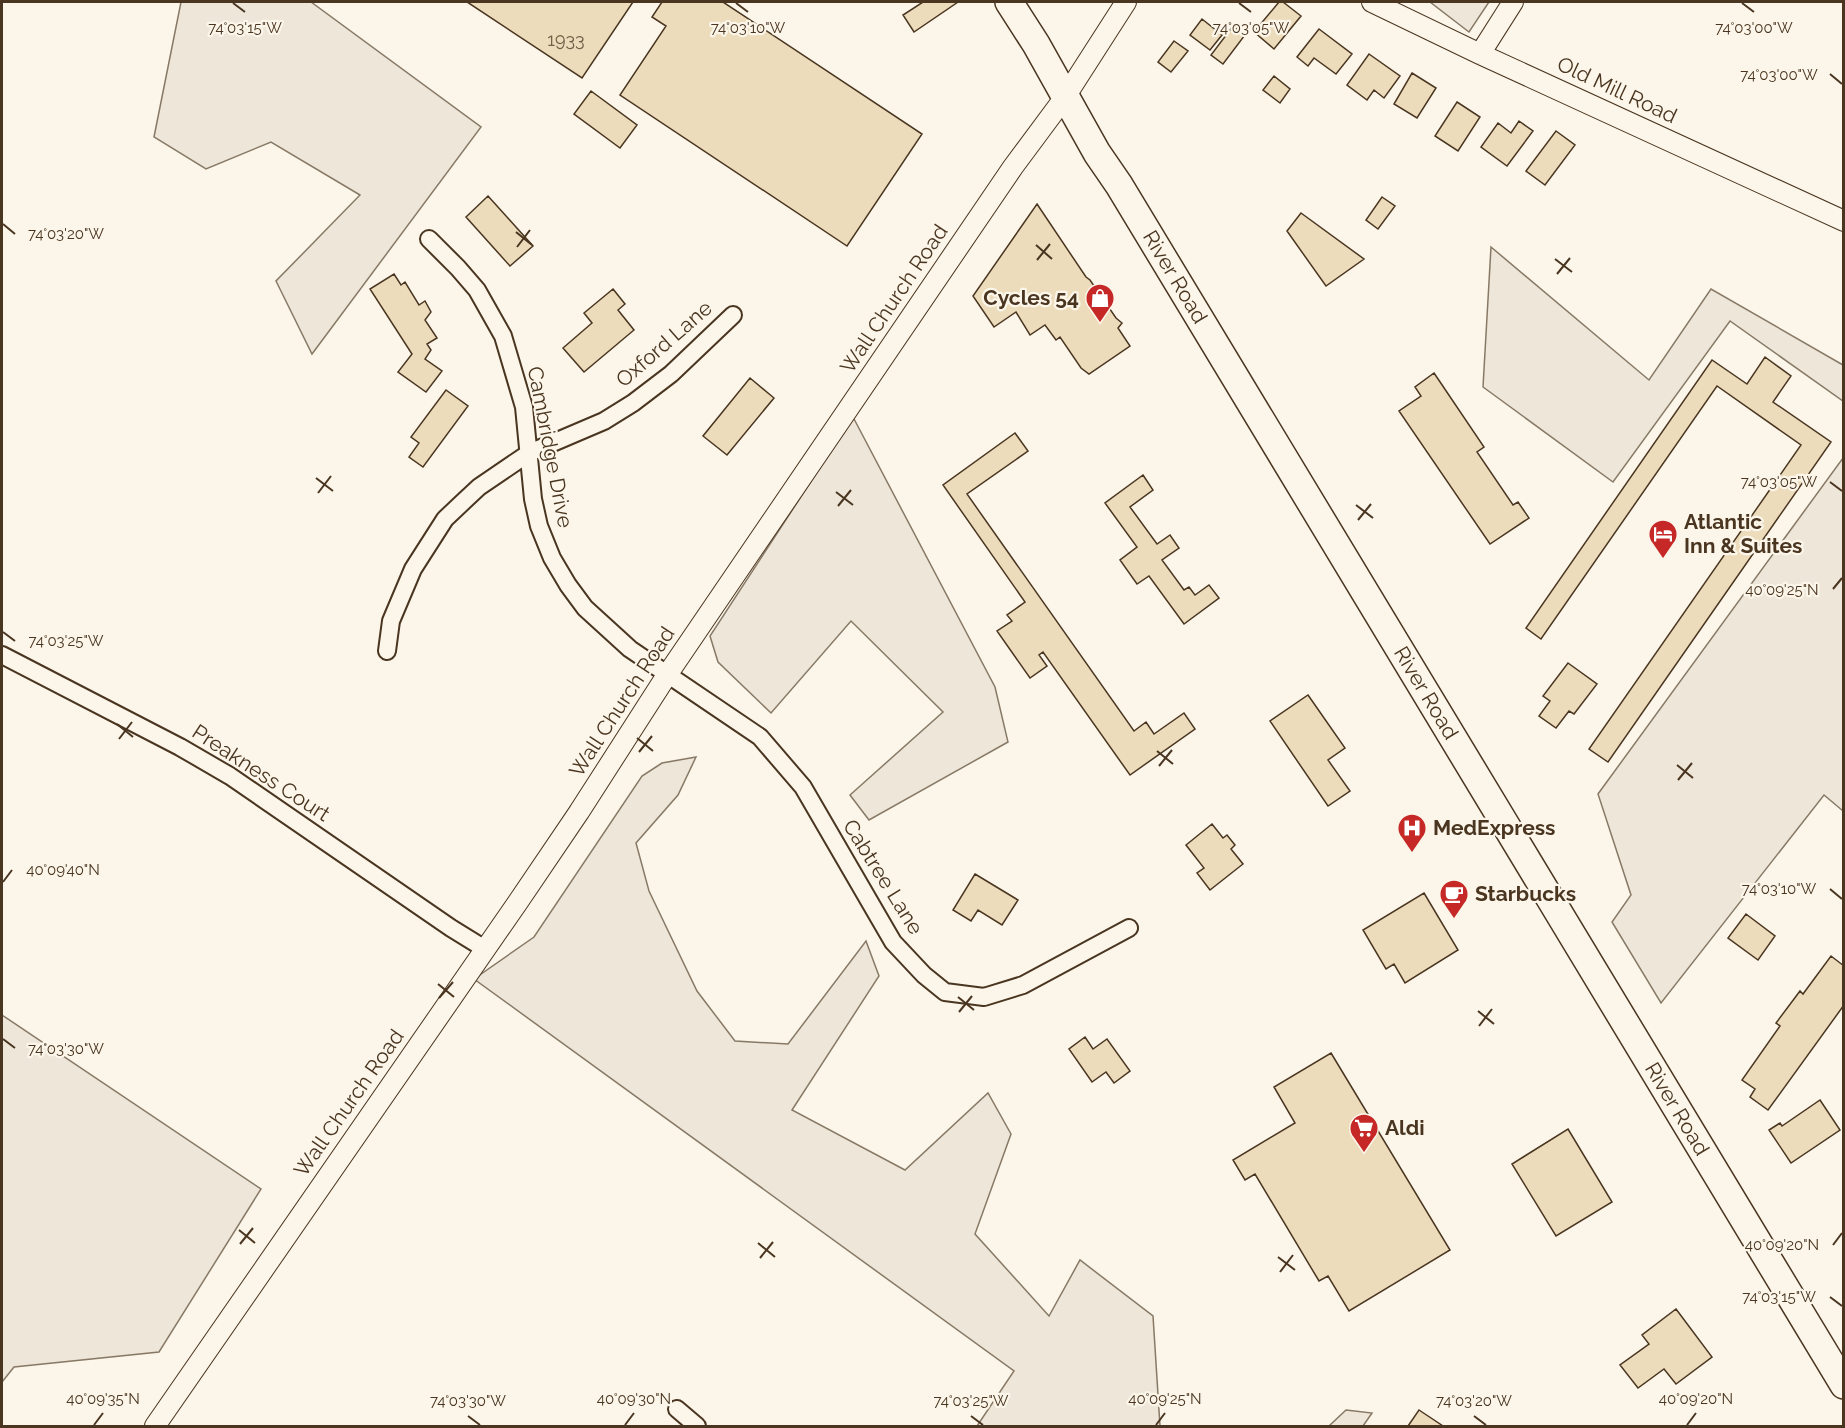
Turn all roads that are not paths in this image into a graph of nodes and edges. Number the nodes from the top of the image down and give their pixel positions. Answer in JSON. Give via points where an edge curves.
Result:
{"nodes":[{"id":1,"x":1009,"y":2,"type":"edge"},
{"id":2,"x":1126,"y":2,"type":"edge"},
{"id":3,"x":1372,"y":2,"type":"edge"},
{"id":4,"x":1513,"y":2,"type":"edge"},
{"id":5,"x":1480,"y":54,"type":"junction"},
{"id":6,"x":1065,"y":97,"type":"junction"},
{"id":7,"x":1844,"y":221,"type":"edge"},
{"id":8,"x":429,"y":239,"type":"dead end"},
{"id":9,"x":733,"y":315,"type":"dead end"},
{"id":10,"x":529,"y":453,"type":"junction"},
{"id":11,"x":387,"y":651,"type":"dead end"},
{"id":12,"x":2,"y":655,"type":"edge"},
{"id":13,"x":667,"y":675,"type":"junction"},
{"id":14,"x":1129,"y":928,"type":"dead end"},
{"id":15,"x":485,"y":949,"type":"junction"},
{"id":16,"x":1844,"y":1385,"type":"edge"},
{"id":17,"x":677,"y":1409,"type":"dead end"},
{"id":18,"x":155,"y":1426,"type":"edge"},
{"id":19,"x":696,"y":1426,"type":"edge"}],
"edges":[{"from":1,"to":6,"type":"highway","name":"River Road"},
{"from":2,"to":6,"type":"street","name":"Wall Church Road"},
{"from":3,"to":5,"type":"street","name":"Old Mill Road"},
{"from":4,"to":5,"type":"street"},
{"from":5,"to":7,"type":"street","name":"Old Mill Road"},
{"from":6,"to":13,"type":"street","name":"Wall Church Road","via":[[1013,167]]},
{"from":6,"to":16,"type":"highway","name":"River Road"},
{"from":8,"to":10,"type":"street","name":"Cambridge Drive","via":[[477,290],[503,336],[524,407]]},
{"from":9,"to":10,"type":"street","name":"Oxford Lane","via":[[671,374],[633,403],[604,421]]},
{"from":10,"to":11,"type":"street","name":"Oxford Lane","via":[[479,487],[445,519],[400,597],[391,621]]},
{"from":10,"to":13,"type":"street","name":"Cambridge Drive","via":[[539,526],[568,585],[605,628]]},
{"from":12,"to":15,"type":"street","name":"Preakness Court","via":[[230,776]]},
{"from":13,"to":14,"type":"street","name":"Cabtree Lane","via":[[760,737],[803,787],[893,942],[945,992],[984,997],[1023,985]]},
{"from":13,"to":15,"type":"street","name":"Wall Church Road"},
{"from":15,"to":18,"type":"street","name":"Wall Church Road"},
{"from":17,"to":19,"type":"street"}]}
